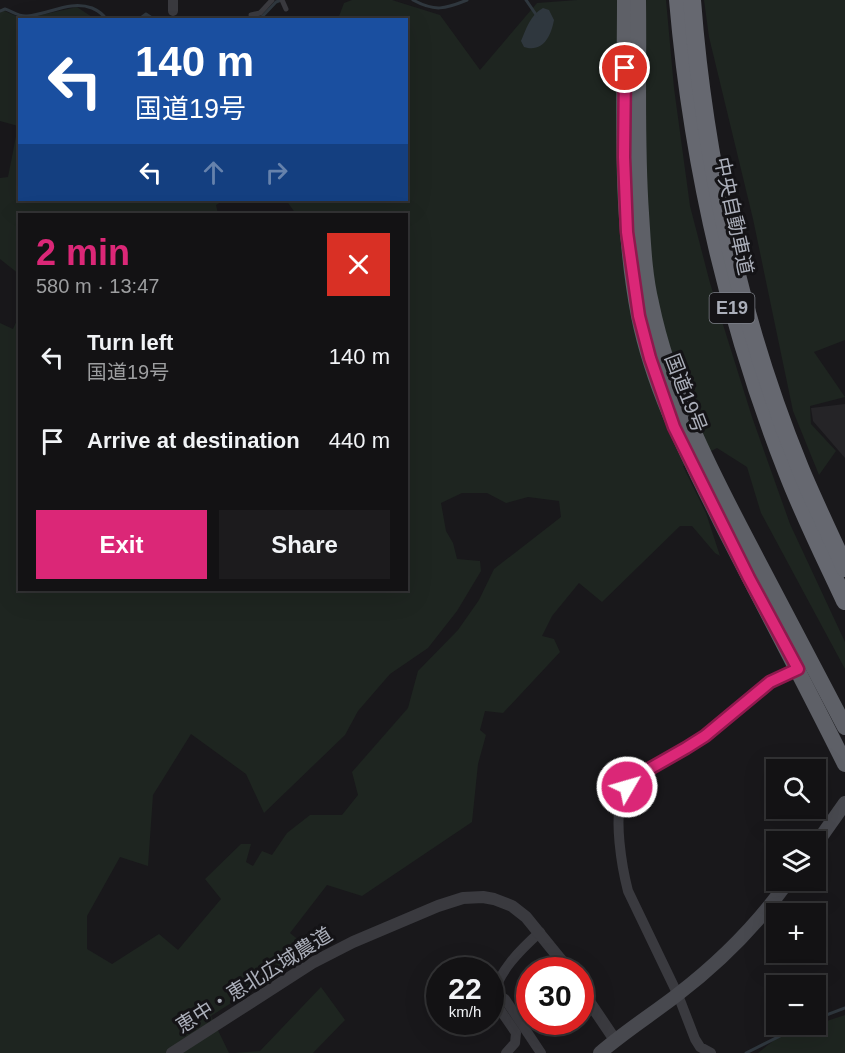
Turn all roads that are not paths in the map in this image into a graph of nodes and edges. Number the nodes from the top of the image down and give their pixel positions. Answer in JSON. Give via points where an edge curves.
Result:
{"nodes":[{"id":1,"x":272,"y":0,"type":"edge"},
{"id":2,"x":282,"y":0,"type":"edge"},
{"id":3,"x":625,"y":0,"type":"edge"},
{"id":4,"x":638,"y":0,"type":"edge"},
{"id":5,"x":678,"y":0,"type":"edge"},
{"id":6,"x":692,"y":0,"type":"edge"},
{"id":7,"x":286,"y":9,"type":"dead end"},
{"id":8,"x":251,"y":15,"type":"dead end"},
{"id":9,"x":845,"y":568,"type":"edge"},
{"id":10,"x":845,"y":601,"type":"edge"},
{"id":11,"x":798,"y":669,"type":"junction"},
{"id":12,"x":845,"y":727,"type":"edge"},
{"id":13,"x":845,"y":764,"type":"edge"},
{"id":14,"x":845,"y":803,"type":"edge"},
{"id":15,"x":825,"y":831,"type":"edge"},
{"id":16,"x":781,"y":891,"type":"edge"},
{"id":17,"x":540,"y":932,"type":"junction"},
{"id":18,"x":559,"y":957,"type":"edge"},
{"id":19,"x":504,"y":970,"type":"edge"},
{"id":20,"x":678,"y":994,"type":"junction"},
{"id":21,"x":504,"y":998,"type":"edge"},
{"id":22,"x":594,"y":1009,"type":"edge"},
{"id":23,"x":504,"y":1016,"type":"edge"},
{"id":24,"x":615,"y":1040,"type":"junction"},
{"id":25,"x":172,"y":1053,"type":"edge"},
{"id":26,"x":506,"y":1053,"type":"edge"},
{"id":27,"x":541,"y":1053,"type":"edge"},
{"id":28,"x":600,"y":1053,"type":"edge"},
{"id":29,"x":711,"y":1053,"type":"edge"}],
"edges":[{"from":1,"to":8,"type":"lane","via":[[260,13]]},
{"from":2,"to":7,"type":"lane"},
{"from":3,"to":11,"type":"highway","name":"国道19号","via":[[627,232],[650,358],[674,427]]},
{"from":4,"to":12,"type":"highway","name":"国道19号","via":[[640,205],[643,253],[658,335],[700,448]]},
{"from":5,"to":10,"type":"highway","name":"中央自動車道","number":"E19","via":[[698,155],[727,291],[764,411]]},
{"from":6,"to":9,"type":"highway","name":"中央自動車道","number":"E19","via":[[696,52],[723,216],[759,352],[800,468]]},
{"from":11,"to":13,"type":"highway","name":"国道19号"},
{"from":11,"to":20,"type":"street","via":[[770,682],[696,742],[644,772],[627,787],[620,802],[619,825],[628,891]]},
{"from":14,"to":15,"type":"main road"},
{"from":16,"to":20,"type":"main road","via":[[738,942]]},
{"from":17,"to":18,"type":"street","name":"恵中・恵北広域農道"},
{"from":17,"to":19,"type":"street"},
{"from":17,"to":25,"type":"street","name":"恵中・恵北広域農道","via":[[519,910],[504,902],[483,897],[453,901],[352,942],[312,963]]},
{"from":20,"to":24,"type":"main road"},
{"from":20,"to":29,"type":"street","via":[[695,1039]]},
{"from":21,"to":27,"type":"street"},
{"from":22,"to":24,"type":"street"},
{"from":23,"to":26,"type":"street","via":[[516,1033],[515,1043]]},
{"from":24,"to":28,"type":"main road"}]}
